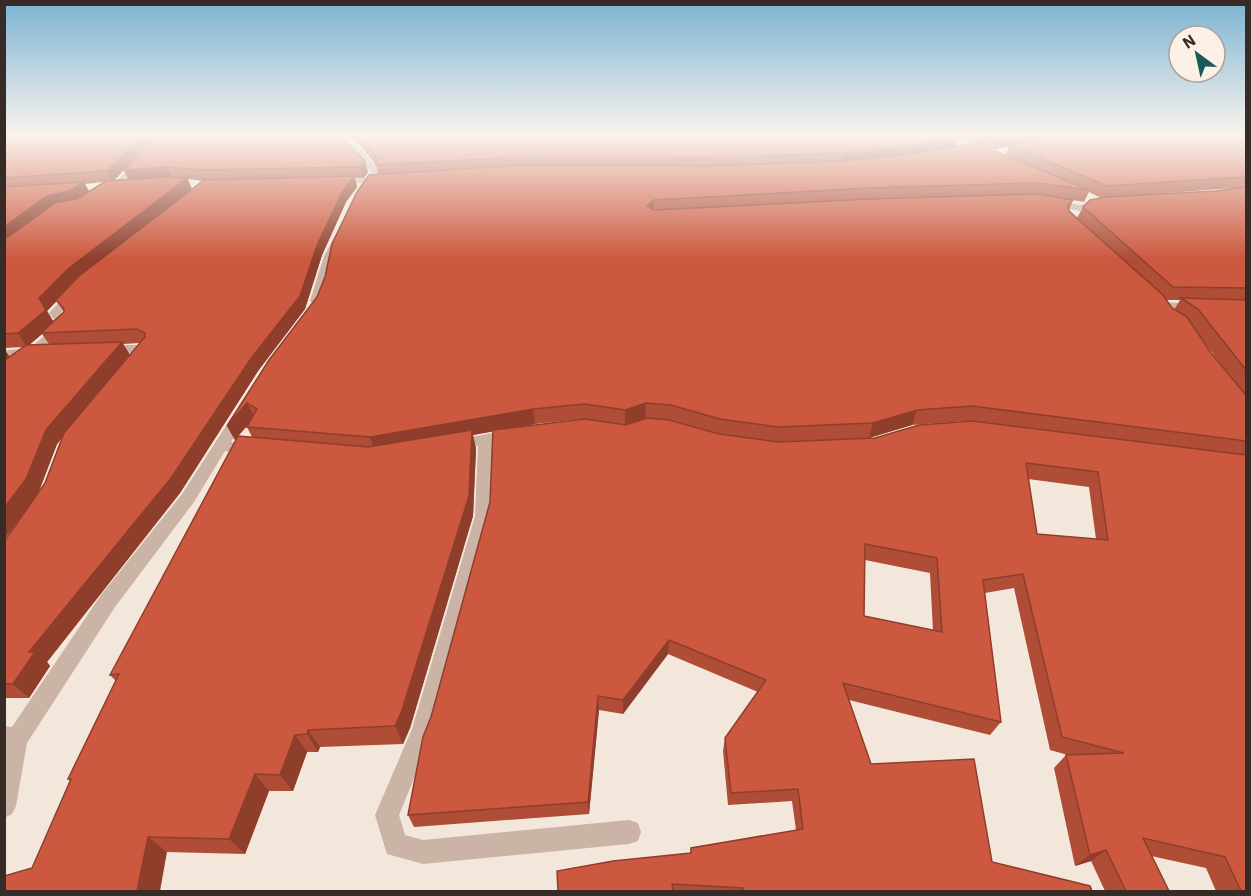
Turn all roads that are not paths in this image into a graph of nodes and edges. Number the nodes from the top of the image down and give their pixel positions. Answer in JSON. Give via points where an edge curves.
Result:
{"nodes":[{"id":1,"x":124,"y":176,"type":"edge"},
{"id":2,"x":373,"y":176,"type":"edge"},
{"id":3,"x":392,"y":180,"type":"edge"},
{"id":4,"x":369,"y":182,"type":"junction"},
{"id":5,"x":322,"y":183,"type":"edge"},
{"id":6,"x":128,"y":186,"type":"edge"},
{"id":7,"x":358,"y":196,"type":"edge"},
{"id":8,"x":1090,"y":199,"type":"edge"},
{"id":9,"x":1041,"y":202,"type":"edge"},
{"id":10,"x":1100,"y":203,"type":"junction"},
{"id":11,"x":1112,"y":203,"type":"edge"},
{"id":12,"x":1080,"y":208,"type":"junction"},
{"id":13,"x":346,"y":219,"type":"edge"},
{"id":14,"x":1068,"y":219,"type":"edge"},
{"id":15,"x":81,"y":285,"type":"edge"},
{"id":16,"x":1208,"y":308,"type":"edge"},
{"id":17,"x":1169,"y":317,"type":"edge"},
{"id":18,"x":306,"y":319,"type":"edge"},
{"id":19,"x":96,"y":350,"type":"edge"},
{"id":20,"x":52,"y":351,"type":"edge"},
{"id":21,"x":31,"y":352,"type":"junction"},
{"id":22,"x":4,"y":354,"type":"edge"},
{"id":23,"x":132,"y":363,"type":"edge"},
{"id":24,"x":4,"y":377,"type":"edge"},
{"id":25,"x":249,"y":400,"type":"edge"},
{"id":26,"x":525,"y":432,"type":"edge"},
{"id":27,"x":486,"y":439,"type":"junction"},
{"id":28,"x":220,"y":446,"type":"junction"},
{"id":29,"x":261,"y":449,"type":"edge"},
{"id":30,"x":437,"y":450,"type":"edge"},
{"id":31,"x":11,"y":738,"type":"edge"},
{"id":32,"x":4,"y":806,"type":"edge"},
{"id":33,"x":629,"y":832,"type":"dead end"}],
"edges":[{"from":1,"to":6,"type":"street","via":[[113,187]]},
{"from":2,"to":4,"type":"street"},
{"from":3,"to":4,"type":"street"},
{"from":4,"to":5,"type":"street"},
{"from":4,"to":7,"type":"street"},
{"from":8,"to":10,"type":"street"},
{"from":9,"to":12,"type":"street"},
{"from":10,"to":11,"type":"street"},
{"from":10,"to":12,"type":"street"},
{"from":12,"to":14,"type":"street"},
{"from":13,"to":18,"type":"street","via":[[329,256],[321,290]]},
{"from":15,"to":21,"type":"street","via":[[55,314],[65,324]]},
{"from":16,"to":17,"type":"street","via":[[1157,301]]},
{"from":19,"to":23,"type":"street","via":[[145,349]]},
{"from":20,"to":21,"type":"street"},
{"from":21,"to":22,"type":"street"},
{"from":21,"to":24,"type":"street"},
{"from":25,"to":28,"type":"street"},
{"from":26,"to":27,"type":"street"},
{"from":27,"to":30,"type":"street"},
{"from":27,"to":33,"type":"street","via":[[483,516],[423,730],[387,815],[396,845],[423,852]]},
{"from":28,"to":29,"type":"street"},
{"from":28,"to":31,"type":"street","via":[[188,498],[108,601]]},
{"from":31,"to":32,"type":"street"}]}
